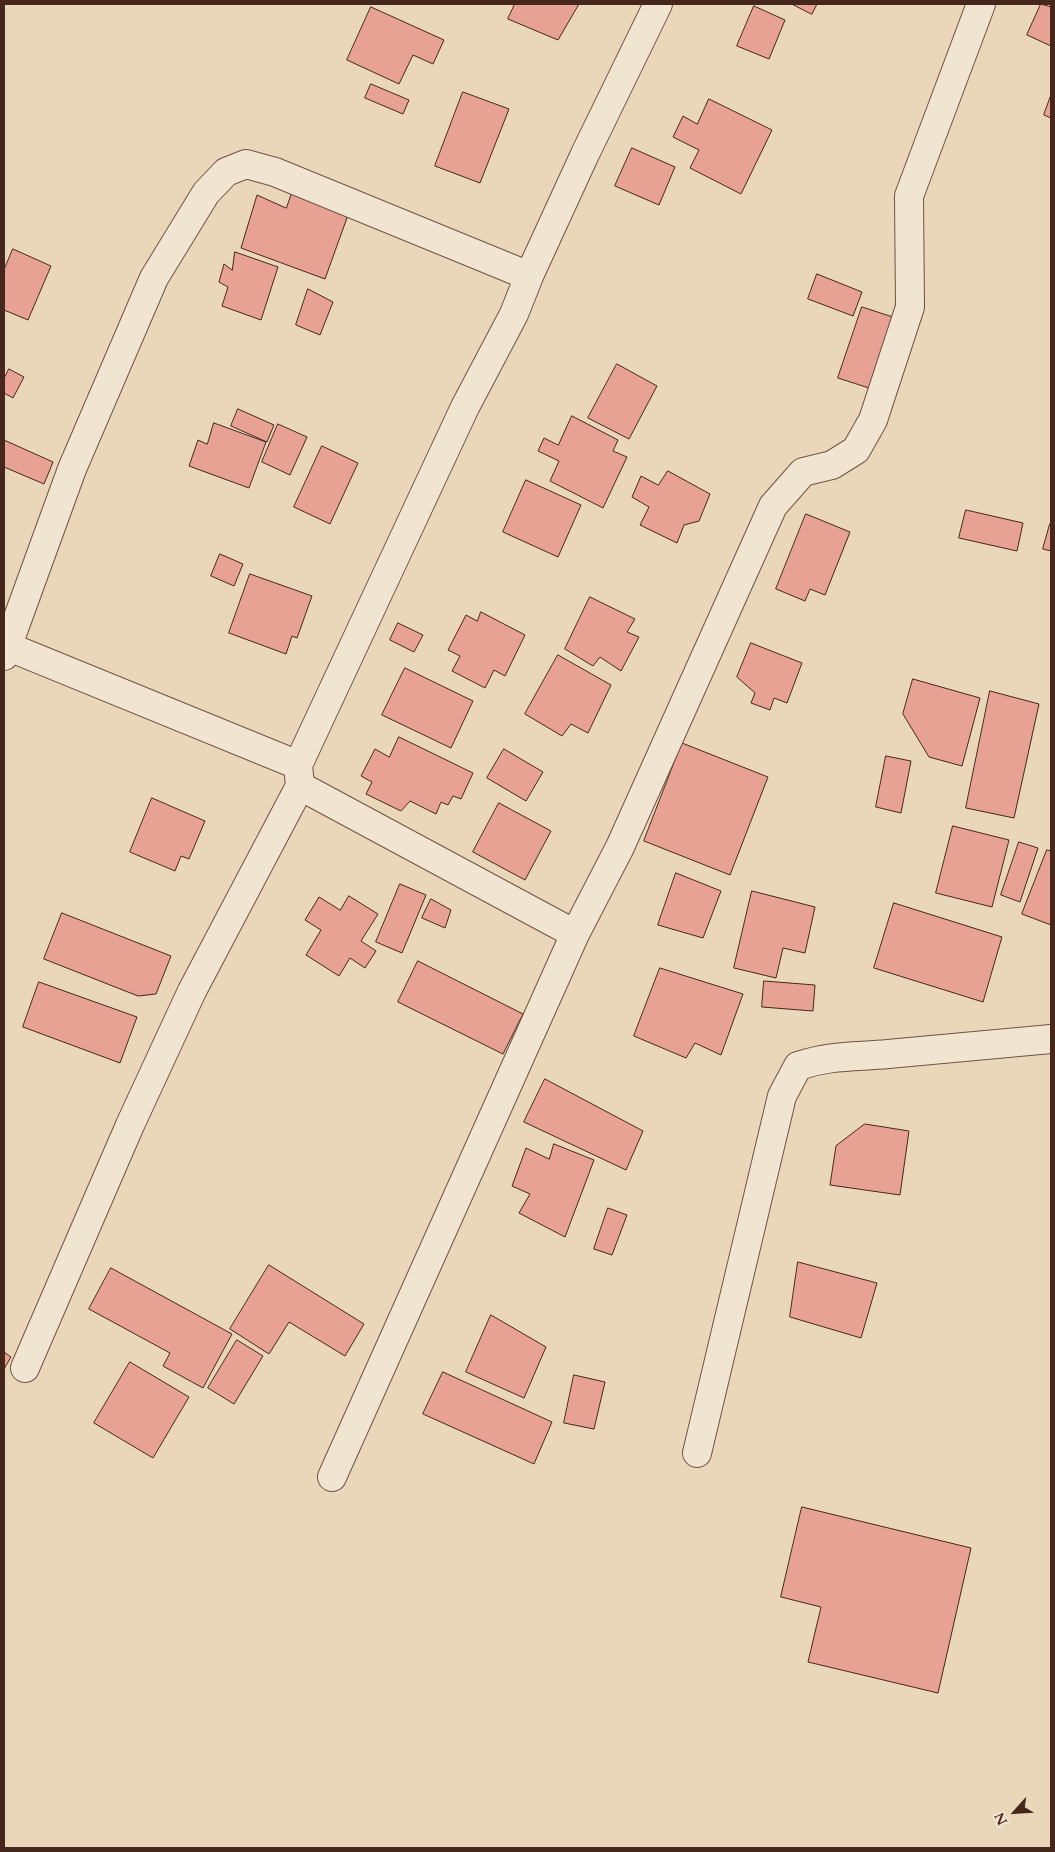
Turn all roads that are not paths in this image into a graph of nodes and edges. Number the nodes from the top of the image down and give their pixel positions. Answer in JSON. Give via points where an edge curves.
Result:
{"nodes":[{"id":1,"x":658,"y":4,"type":"edge"},
{"id":2,"x":981,"y":4,"type":"edge"},
{"id":3,"x":528,"y":276,"type":"junction"},
{"id":4,"x":5,"y":649,"type":"edge"},
{"id":5,"x":299,"y":776,"type":"junction"},
{"id":6,"x":575,"y":934,"type":"junction"},
{"id":7,"x":1051,"y":1039,"type":"edge"},
{"id":8,"x":25,"y":1368,"type":"dead end"},
{"id":9,"x":697,"y":1453,"type":"dead end"},
{"id":10,"x":332,"y":1477,"type":"dead end"}],
"edges":[{"from":1,"to":3,"type":"street"},
{"from":2,"to":6,"type":"street","via":[[909,196],[910,307],[873,420],[856,450],[832,465],[803,472],[773,506],[620,847]]},
{"from":3,"to":4,"type":"street","via":[[275,172],[246,164],[226,172],[206,193],[154,278],[72,469]]},
{"from":3,"to":5,"type":"street","via":[[514,314],[465,408]]},
{"from":4,"to":5,"type":"street"},
{"from":5,"to":6,"type":"street"},
{"from":5,"to":8,"type":"street","via":[[192,991]]},
{"from":6,"to":10,"type":"street"},
{"from":7,"to":9,"type":"street","via":[[882,1055],[838,1056],[798,1066],[782,1096]]}]}
